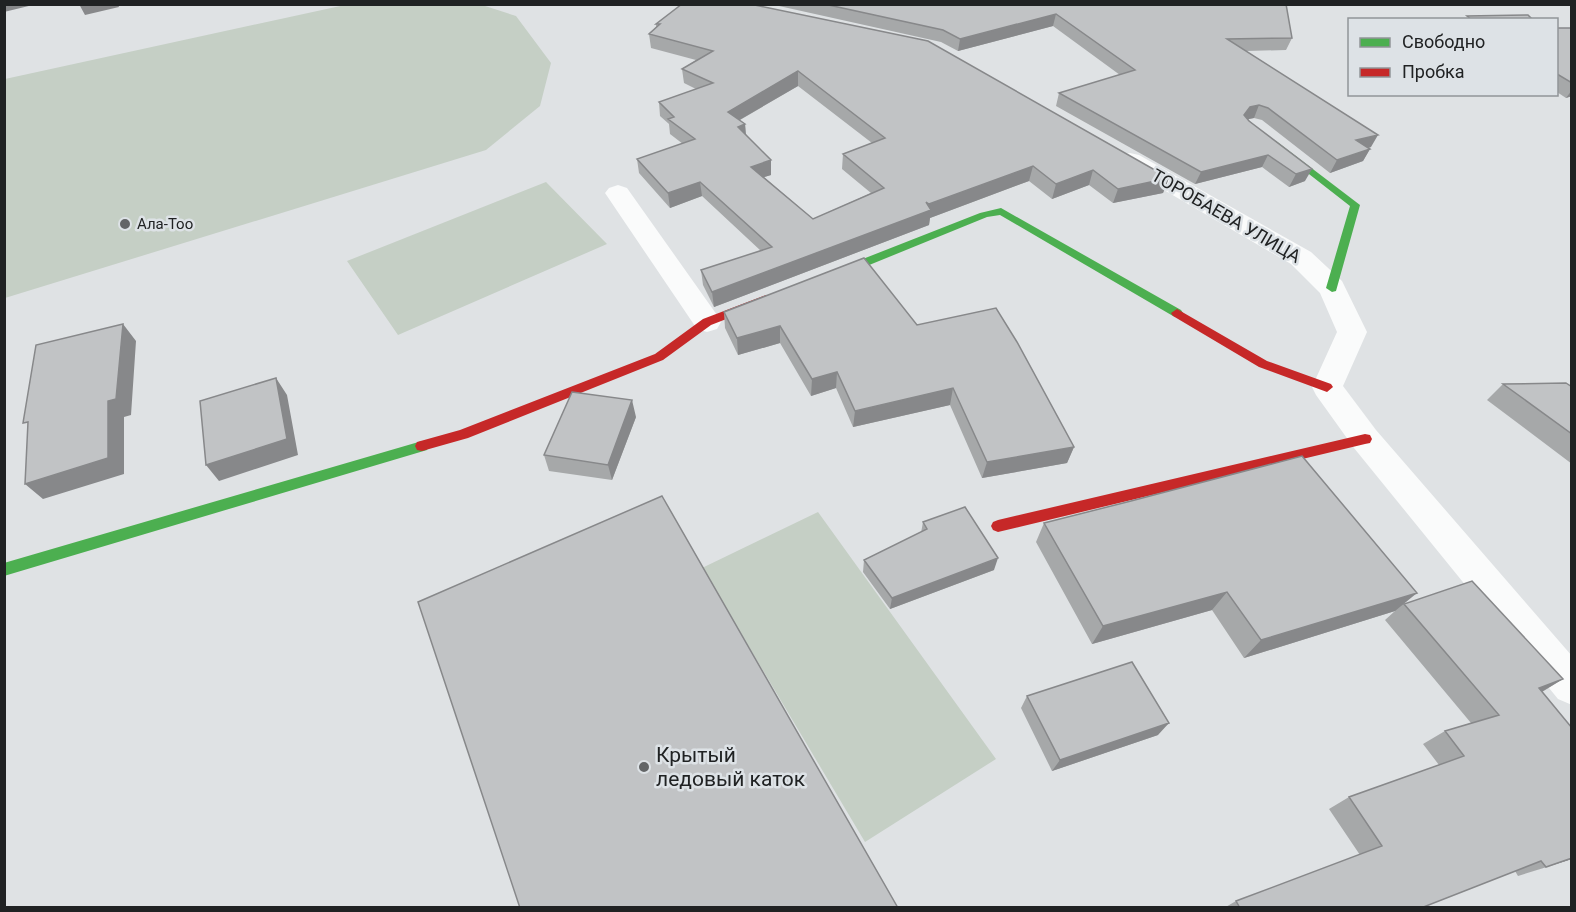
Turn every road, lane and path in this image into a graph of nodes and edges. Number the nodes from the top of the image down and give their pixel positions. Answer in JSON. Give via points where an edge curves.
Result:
{"nodes":[{"id":1,"x":1263,"y":134,"type":"edge"},
{"id":2,"x":1107,"y":147,"type":"edge"},
{"id":3,"x":618,"y":193,"type":"dead end"},
{"id":4,"x":814,"y":283,"type":"edge"},
{"id":5,"x":1332,"y":288,"type":"junction"},
{"id":6,"x":781,"y":294,"type":"edge"},
{"id":7,"x":707,"y":322,"type":"junction"},
{"id":8,"x":1327,"y":387,"type":"junction"},
{"id":9,"x":1365,"y":439,"type":"junction"},
{"id":10,"x":998,"y":526,"type":"dead end"},
{"id":11,"x":4,"y":570,"type":"edge"},
{"id":12,"x":1572,"y":686,"type":"edge"}],
"edges":[{"from":1,"to":5,"type":"street","via":[[1355,205]]},
{"from":2,"to":5,"type":"street","name":"ТОРОБАЕВА УЛИЦА","via":[[1301,258]]},
{"from":3,"to":7,"type":"street"},
{"from":4,"to":8,"type":"street","via":[[1001,211],[1263,364]]},
{"from":5,"to":8,"type":"street","name":"ТОРОБАЕВА УЛИЦА","via":[[1352,332]]},
{"from":6,"to":7,"type":"street"},
{"from":7,"to":11,"type":"street","via":[[659,357],[463,434]]},
{"from":8,"to":9,"type":"street"},
{"from":9,"to":10,"type":"street"},
{"from":9,"to":12,"type":"street"}]}
